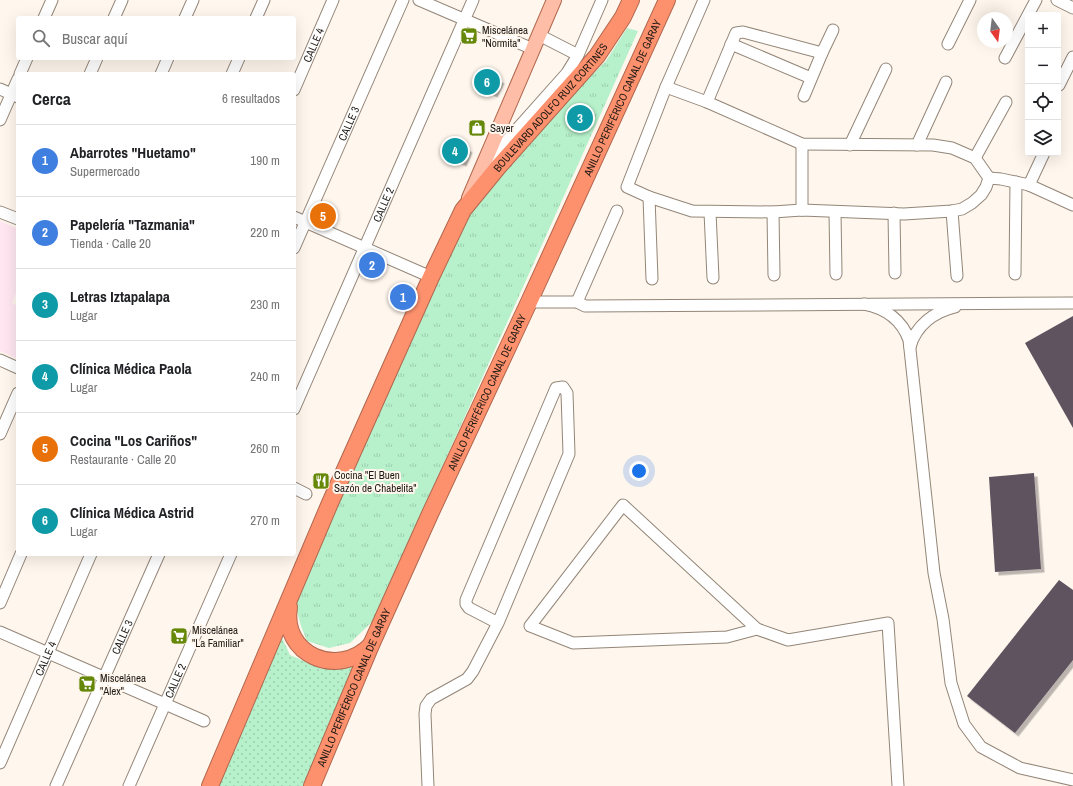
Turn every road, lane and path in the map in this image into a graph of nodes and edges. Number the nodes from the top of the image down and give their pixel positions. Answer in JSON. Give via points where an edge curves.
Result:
{"nodes":[{"id":1,"x":52,"y":0,"type":"edge"},
{"id":2,"x":122,"y":0,"type":"edge"},
{"id":3,"x":193,"y":0,"type":"edge"},
{"id":4,"x":264,"y":0,"type":"edge"},
{"id":5,"x":333,"y":0,"type":"edge"},
{"id":6,"x":403,"y":0,"type":"edge"},
{"id":7,"x":419,"y":0,"type":"edge"},
{"id":8,"x":473,"y":0,"type":"edge"},
{"id":9,"x":554,"y":0,"type":"edge"},
{"id":10,"x":602,"y":0,"type":"edge"},
{"id":11,"x":631,"y":0,"type":"edge"},
{"id":12,"x":667,"y":0,"type":"edge"},
{"id":13,"x":704,"y":0,"type":"edge"},
{"id":14,"x":970,"y":0,"type":"edge"},
{"id":15,"x":1036,"y":0,"type":"edge"},
{"id":16,"x":1057,"y":0,"type":"edge"},
{"id":17,"x":1073,"y":8,"type":"edge"},
{"id":18,"x":45,"y":16,"type":"edge"},
{"id":19,"x":115,"y":16,"type":"edge"},
{"id":20,"x":186,"y":16,"type":"edge"},
{"id":21,"x":257,"y":16,"type":"edge"},
{"id":22,"x":465,"y":20,"type":"junction"},
{"id":23,"x":833,"y":30,"type":"dead end"},
{"id":24,"x":539,"y":35,"type":"junction"},
{"id":25,"x":731,"y":44,"type":"junction"},
{"id":26,"x":948,"y":44,"type":"dead end"},
{"id":27,"x":533,"y":49,"type":"junction"},
{"id":28,"x":822,"y":53,"type":"junction"},
{"id":29,"x":578,"y":55,"type":"junction"},
{"id":30,"x":1073,"y":57,"type":"edge"},
{"id":31,"x":1005,"y":58,"type":"dead end"},
{"id":32,"x":26,"y":60,"type":"edge"},
{"id":33,"x":96,"y":60,"type":"edge"},
{"id":34,"x":167,"y":60,"type":"edge"},
{"id":35,"x":238,"y":60,"type":"edge"},
{"id":36,"x":886,"y":69,"type":"dead end"},
{"id":37,"x":21,"y":72,"type":"edge"},
{"id":38,"x":91,"y":72,"type":"edge"},
{"id":39,"x":162,"y":72,"type":"edge"},
{"id":40,"x":233,"y":72,"type":"edge"},
{"id":41,"x":811,"y":78,"type":"junction"},
{"id":42,"x":946,"y":82,"type":"dead end"},
{"id":43,"x":1060,"y":84,"type":"edge"},
{"id":44,"x":296,"y":85,"type":"edge"},
{"id":45,"x":666,"y":88,"type":"junction"},
{"id":46,"x":0,"y":89,"type":"edge"},
{"id":47,"x":15,"y":95,"type":"edge"},
{"id":48,"x":804,"y":96,"type":"dead end"},
{"id":49,"x":707,"y":102,"type":"junction"},
{"id":50,"x":1006,"y":102,"type":"dead end"},
{"id":51,"x":0,"y":120,"type":"edge"},
{"id":52,"x":802,"y":144,"type":"junction"},
{"id":53,"x":850,"y":145,"type":"junction"},
{"id":54,"x":917,"y":145,"type":"junction"},
{"id":55,"x":1043,"y":156,"type":"edge"},
{"id":56,"x":975,"y":158,"type":"junction"},
{"id":57,"x":482,"y":168,"type":"junction"},
{"id":58,"x":989,"y":178,"type":"junction"},
{"id":59,"x":1016,"y":182,"type":"junction"},
{"id":60,"x":1029,"y":185,"type":"junction"},
{"id":61,"x":649,"y":197,"type":"junction"},
{"id":62,"x":1073,"y":205,"type":"edge"},
{"id":63,"x":463,"y":210,"type":"junction"},
{"id":64,"x":802,"y":210,"type":"junction"},
{"id":65,"x":617,"y":211,"type":"dead end"},
{"id":66,"x":952,"y":211,"type":"junction"},
{"id":67,"x":0,"y":212,"type":"edge"},
{"id":68,"x":710,"y":212,"type":"junction"},
{"id":69,"x":772,"y":212,"type":"junction"},
{"id":70,"x":835,"y":212,"type":"junction"},
{"id":71,"x":894,"y":213,"type":"junction"},
{"id":72,"x":296,"y":218,"type":"edge"},
{"id":73,"x":16,"y":219,"type":"edge"},
{"id":74,"x":305,"y":222,"type":"junction"},
{"id":75,"x":296,"y":243,"type":"edge"},
{"id":76,"x":365,"y":248,"type":"junction"},
{"id":77,"x":895,"y":273,"type":"dead end"},
{"id":78,"x":836,"y":274,"type":"dead end"},
{"id":79,"x":1015,"y":274,"type":"dead end"},
{"id":80,"x":774,"y":275,"type":"dead end"},
{"id":81,"x":957,"y":276,"type":"dead end"},
{"id":82,"x":431,"y":277,"type":"junction"},
{"id":83,"x":713,"y":278,"type":"dead end"},
{"id":84,"x":652,"y":279,"type":"dead end"},
{"id":85,"x":529,"y":302,"type":"junction"},
{"id":86,"x":577,"y":302,"type":"junction"},
{"id":87,"x":1073,"y":303,"type":"edge"},
{"id":88,"x":864,"y":304,"type":"junction"},
{"id":89,"x":971,"y":304,"type":"junction"},
{"id":90,"x":910,"y":347,"type":"junction"},
{"id":91,"x":0,"y":360,"type":"edge"},
{"id":92,"x":16,"y":367,"type":"edge"},
{"id":93,"x":16,"y":398,"type":"edge"},
{"id":94,"x":296,"y":404,"type":"edge"},
{"id":95,"x":0,"y":434,"type":"edge"},
{"id":96,"x":296,"y":489,"type":"edge"},
{"id":97,"x":306,"y":494,"type":"dead end"},
{"id":98,"x":20,"y":556,"type":"edge"},
{"id":99,"x":90,"y":556,"type":"edge"},
{"id":100,"x":158,"y":556,"type":"edge"},
{"id":101,"x":230,"y":556,"type":"edge"},
{"id":102,"x":292,"y":596,"type":"junction"},
{"id":103,"x":0,"y":603,"type":"edge"},
{"id":104,"x":498,"y":623,"type":"junction"},
{"id":105,"x":757,"y":629,"type":"junction"},
{"id":106,"x":0,"y":632,"type":"edge"},
{"id":107,"x":371,"y":645,"type":"junction"},
{"id":108,"x":48,"y":653,"type":"junction"},
{"id":109,"x":104,"y":678,"type":"junction"},
{"id":110,"x":165,"y":704,"type":"junction"},
{"id":111,"x":204,"y":721,"type":"dead end"},
{"id":112,"x":0,"y":763,"type":"edge"},
{"id":113,"x":1073,"y":780,"type":"edge"},
{"id":114,"x":56,"y":786,"type":"edge"},
{"id":115,"x":129,"y":786,"type":"edge"},
{"id":116,"x":210,"y":786,"type":"edge"},
{"id":117,"x":312,"y":786,"type":"edge"},
{"id":118,"x":428,"y":786,"type":"edge"},
{"id":119,"x":898,"y":786,"type":"edge"}],
"edges":[{"from":1,"to":18,"type":"street"},
{"from":2,"to":19,"type":"street"},
{"from":3,"to":20,"type":"street"},
{"from":4,"to":21,"type":"street"},
{"from":5,"to":44,"type":"street","name":"CALLE 4"},
{"from":6,"to":74,"type":"street","name":"CALLE 3"},
{"from":7,"to":22,"type":"street"},
{"from":8,"to":22,"type":"street","name":"CALLE 2"},
{"from":9,"to":24,"type":"main road"},
{"from":10,"to":29,"type":"street"},
{"from":11,"to":63,"type":"highway","name":"BOULEVARD ADOLFO RUIZ CORTINES","via":[[597,56]]},
{"from":12,"to":85,"type":"highway","name":"ANILLO PERIFÉRICO CANAL DE GARAY"},
{"from":13,"to":45,"type":"street"},
{"from":14,"to":26,"type":"street"},
{"from":15,"to":31,"type":"street"},
{"from":16,"to":17,"type":"street"},
{"from":22,"to":27,"type":"street"},
{"from":22,"to":76,"type":"street","name":"CALLE 2"},
{"from":23,"to":28,"type":"street"},
{"from":24,"to":27,"type":"main road"},
{"from":24,"to":29,"type":"street"},
{"from":25,"to":28,"type":"street","via":[[736,33],[743,32]]},
{"from":25,"to":41,"type":"street"},
{"from":25,"to":49,"type":"street"},
{"from":27,"to":57,"type":"main road"},
{"from":28,"to":41,"type":"street"},
{"from":29,"to":57,"type":"street","via":[[567,73]]},
{"from":30,"to":43,"type":"street"},
{"from":32,"to":37,"type":"street"},
{"from":33,"to":38,"type":"street"},
{"from":34,"to":39,"type":"street"},
{"from":35,"to":40,"type":"street"},
{"from":36,"to":53,"type":"street"},
{"from":41,"to":48,"type":"street"},
{"from":42,"to":54,"type":"street"},
{"from":45,"to":49,"type":"street"},
{"from":45,"to":61,"type":"street","via":[[627,187]]},
{"from":46,"to":47,"type":"street"},
{"from":47,"to":51,"type":"street"},
{"from":49,"to":52,"type":"street"},
{"from":50,"to":56,"type":"street"},
{"from":52,"to":53,"type":"street"},
{"from":52,"to":64,"type":"street"},
{"from":53,"to":54,"type":"street"},
{"from":54,"to":56,"type":"street","via":[[952,148]]},
{"from":55,"to":60,"type":"street"},
{"from":56,"to":58,"type":"street"},
{"from":57,"to":63,"type":"main road"},
{"from":58,"to":59,"type":"street"},
{"from":58,"to":66,"type":"street","via":[[982,195],[962,209]]},
{"from":59,"to":60,"type":"street"},
{"from":59,"to":79,"type":"street"},
{"from":60,"to":62,"type":"street"},
{"from":61,"to":68,"type":"street","via":[[692,211]]},
{"from":61,"to":84,"type":"street"},
{"from":63,"to":82,"type":"highway"},
{"from":64,"to":69,"type":"street"},
{"from":64,"to":70,"type":"street"},
{"from":65,"to":86,"type":"street"},
{"from":66,"to":71,"type":"street"},
{"from":66,"to":81,"type":"street"},
{"from":67,"to":73,"type":"street"},
{"from":68,"to":69,"type":"street"},
{"from":68,"to":83,"type":"street"},
{"from":69,"to":80,"type":"street"},
{"from":70,"to":71,"type":"street"},
{"from":70,"to":78,"type":"street"},
{"from":71,"to":77,"type":"street"},
{"from":72,"to":74,"type":"street"},
{"from":74,"to":75,"type":"street","name":"CALLE 3"},
{"from":74,"to":76,"type":"street"},
{"from":76,"to":82,"type":"street"},
{"from":76,"to":94,"type":"street","name":"CALLE 2"},
{"from":82,"to":102,"type":"highway","via":[[330,503]]},
{"from":85,"to":86,"type":"street"},
{"from":85,"to":107,"type":"highway","name":"ANILLO PERIFÉRICO CANAL DE GARAY"},
{"from":86,"to":88,"type":"street","via":[[585,306]]},
{"from":87,"to":89,"type":"street"},
{"from":88,"to":89,"type":"street"},
{"from":88,"to":90,"type":"street","via":[[880,309],[896,319],[907,334]]},
{"from":89,"to":90,"type":"street","via":[[948,309],[930,318],[917,332]]},
{"from":90,"to":113,"type":"street","via":[[934,573],[951,683],[964,724],[981,747],[1020,768]]},
{"from":91,"to":92,"type":"street"},
{"from":93,"to":95,"type":"street"},
{"from":96,"to":97,"type":"street"},
{"from":98,"to":103,"type":"street"},
{"from":99,"to":108,"type":"street","name":"CALLE 4"},
{"from":100,"to":109,"type":"street","name":"CALLE 3"},
{"from":101,"to":110,"type":"street","name":"CALLE 2"},
{"from":102,"to":107,"type":"highway","via":[[288,612],[290,629],[298,644],[310,655],[326,660],[343,661],[358,656]]},
{"from":102,"to":116,"type":"highway"},
{"from":104,"to":104,"type":"street","via":[[569,454],[567,393],[563,387],[556,388],[466,600],[469,608]]},
{"from":104,"to":118,"type":"street","via":[[467,679],[431,699],[426,706]]},
{"from":105,"to":105,"type":"street","via":[[623,505],[530,626],[573,643],[727,637]]},
{"from":105,"to":119,"type":"street","via":[[788,640],[888,623]]},
{"from":106,"to":108,"type":"street"},
{"from":107,"to":117,"type":"highway","name":"ANILLO PERIFÉRICO CANAL DE GARAY"},
{"from":108,"to":109,"type":"street"},
{"from":108,"to":112,"type":"street","name":"CALLE 4"},
{"from":109,"to":110,"type":"street"},
{"from":109,"to":114,"type":"street","name":"CALLE 3"},
{"from":110,"to":111,"type":"street"},
{"from":110,"to":115,"type":"street","name":"CALLE 2"}]}
